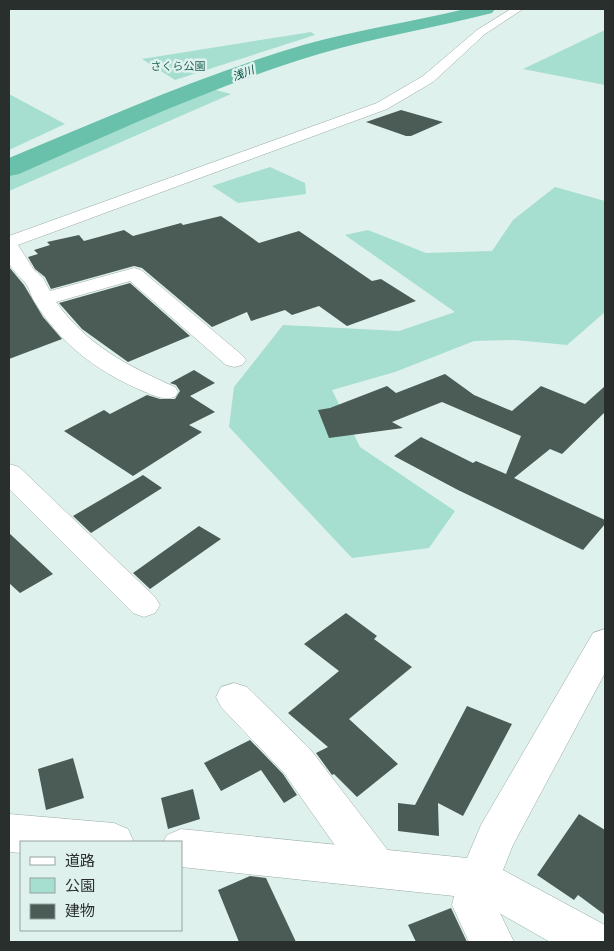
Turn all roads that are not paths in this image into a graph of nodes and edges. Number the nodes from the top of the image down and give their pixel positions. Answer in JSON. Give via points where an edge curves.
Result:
{"nodes":[{"id":1,"x":518,"y":9,"type":"edge"},
{"id":2,"x":9,"y":242,"type":"edge"},
{"id":3,"x":9,"y":246,"type":"edge"},
{"id":4,"x":18,"y":278,"type":"edge"},
{"id":5,"x":43,"y":299,"type":"junction"},
{"id":6,"x":234,"y":360,"type":"dead end"},
{"id":7,"x":166,"y":392,"type":"dead end"},
{"id":8,"x":9,"y":473,"type":"edge"},
{"id":9,"x":144,"y":605,"type":"dead end"},
{"id":10,"x":605,"y":642,"type":"edge"},
{"id":11,"x":234,"y":697,"type":"dead end"},
{"id":12,"x":9,"y":833,"type":"edge"},
{"id":13,"x":102,"y":841,"type":"edge"},
{"id":14,"x":182,"y":848,"type":"edge"},
{"id":15,"x":375,"y":866,"type":"junction"},
{"id":16,"x":479,"y":879,"type":"junction"},
{"id":17,"x":492,"y":942,"type":"edge"},
{"id":18,"x":593,"y":942,"type":"edge"}],
"edges":[{"from":1,"to":2,"type":"street","via":[[481,32],[428,78],[382,106]]},
{"from":3,"to":4,"type":"street"},
{"from":4,"to":5,"type":"street","via":[[36,282]]},
{"from":5,"to":6,"type":"street","via":[[134,274]]},
{"from":5,"to":7,"type":"street","via":[[86,349],[130,376]]},
{"from":8,"to":9,"type":"street"},
{"from":10,"to":16,"type":"street","via":[[495,838]]},
{"from":11,"to":15,"type":"street","via":[[297,761]]},
{"from":12,"to":13,"type":"street"},
{"from":14,"to":15,"type":"street"},
{"from":15,"to":16,"type":"street"},
{"from":16,"to":17,"type":"street","via":[[473,906]]},
{"from":16,"to":18,"type":"street"}]}
